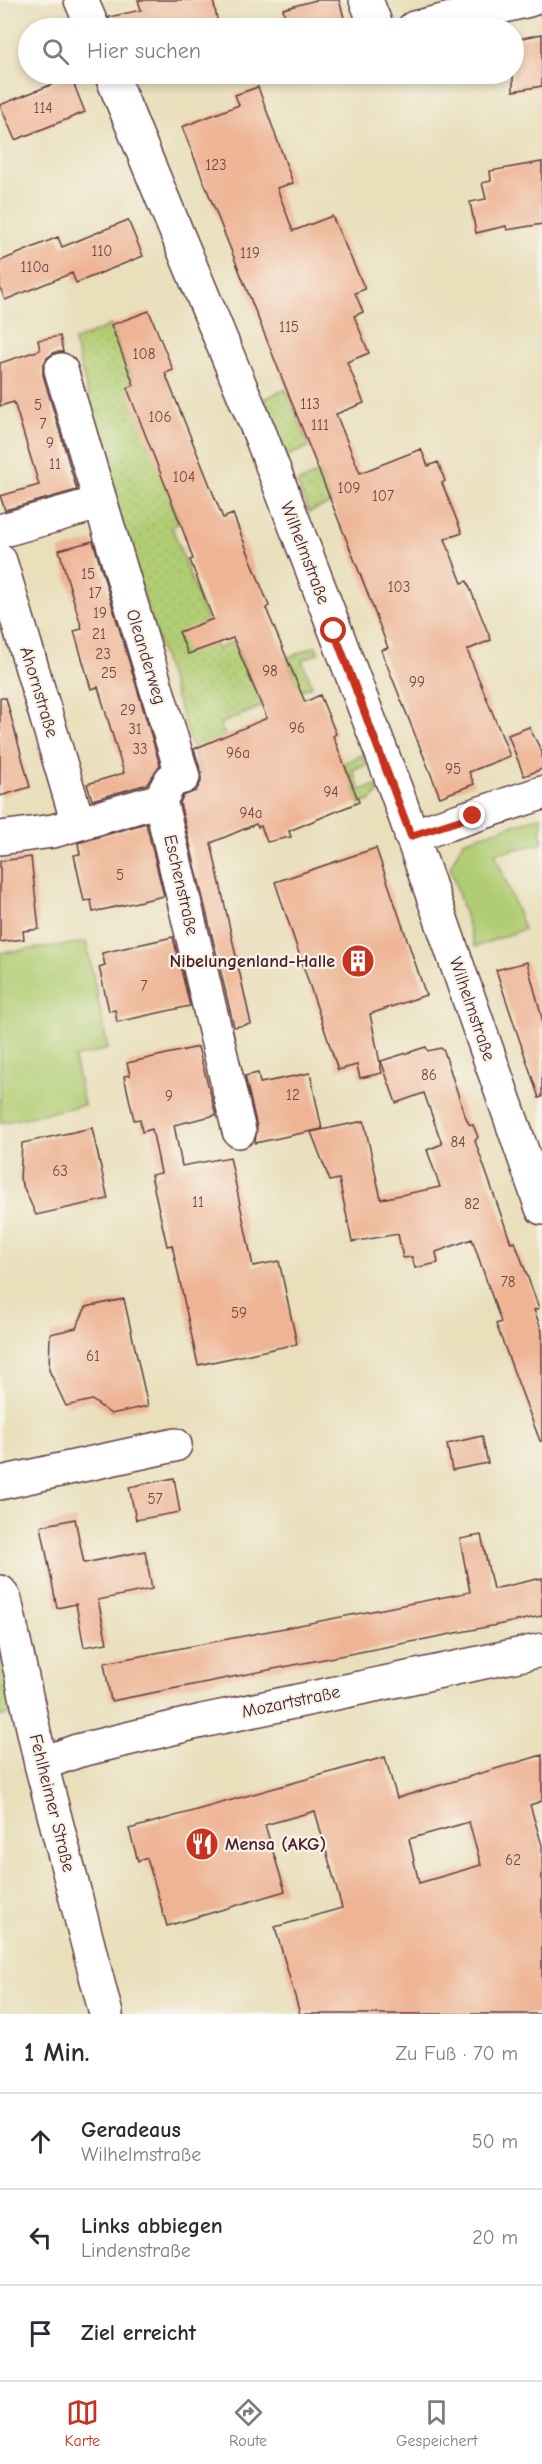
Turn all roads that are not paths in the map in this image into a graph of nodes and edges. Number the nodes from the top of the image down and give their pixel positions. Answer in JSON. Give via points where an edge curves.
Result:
{"nodes":[{"id":1,"x":81,"y":0,"type":"edge"},
{"id":2,"x":366,"y":0,"type":"edge"},
{"id":3,"x":530,"y":0,"type":"edge"},
{"id":4,"x":89,"y":18,"type":"edge"},
{"id":5,"x":373,"y":18,"type":"edge"},
{"id":6,"x":455,"y":18,"type":"edge"},
{"id":7,"x":115,"y":84,"type":"edge"},
{"id":8,"x":61,"y":370,"type":"dead end"},
{"id":9,"x":99,"y":503,"type":"junction"},
{"id":10,"x":0,"y":531,"type":"edge"},
{"id":11,"x":0,"y":561,"type":"edge"},
{"id":12,"x":542,"y":793,"type":"edge"},
{"id":13,"x":160,"y":800,"type":"junction"},
{"id":14,"x":78,"y":824,"type":"junction"},
{"id":15,"x":411,"y":836,"type":"junction"},
{"id":16,"x":0,"y":838,"type":"edge"},
{"id":17,"x":239,"y":1131,"type":"dead end"},
{"id":18,"x":542,"y":1208,"type":"edge"},
{"id":19,"x":175,"y":1444,"type":"dead end"},
{"id":20,"x":0,"y":1483,"type":"edge"},
{"id":21,"x":0,"y":1592,"type":"edge"},
{"id":22,"x":542,"y":1650,"type":"edge"},
{"id":23,"x":41,"y":1764,"type":"junction"},
{"id":24,"x":106,"y":2014,"type":"edge"}],
"edges":[{"from":1,"to":4,"type":"street"},
{"from":2,"to":5,"type":"street"},
{"from":3,"to":6,"type":"street"},
{"from":7,"to":15,"type":"street","name":"Wilhelmstraße","via":[[260,434]]},
{"from":8,"to":9,"type":"street","name":"Oleanderweg"},
{"from":9,"to":10,"type":"street"},
{"from":9,"to":13,"type":"street","name":"Oleanderweg","via":[[183,777],[171,780]]},
{"from":11,"to":14,"type":"street","name":"Ahornstraße"},
{"from":12,"to":15,"type":"street"},
{"from":13,"to":14,"type":"street"},
{"from":13,"to":17,"type":"street","name":"Eschenstraße"},
{"from":14,"to":16,"type":"street"},
{"from":15,"to":18,"type":"street","name":"Wilhelmstraße"},
{"from":19,"to":20,"type":"street"},
{"from":21,"to":23,"type":"street","name":"Fehlheimer Straße","via":[[5,1600]]},
{"from":22,"to":23,"type":"street","name":"Mozartstraße","via":[[202,1721],[77,1751]]},
{"from":23,"to":24,"type":"street","name":"Fehlheimer Straße"}]}
